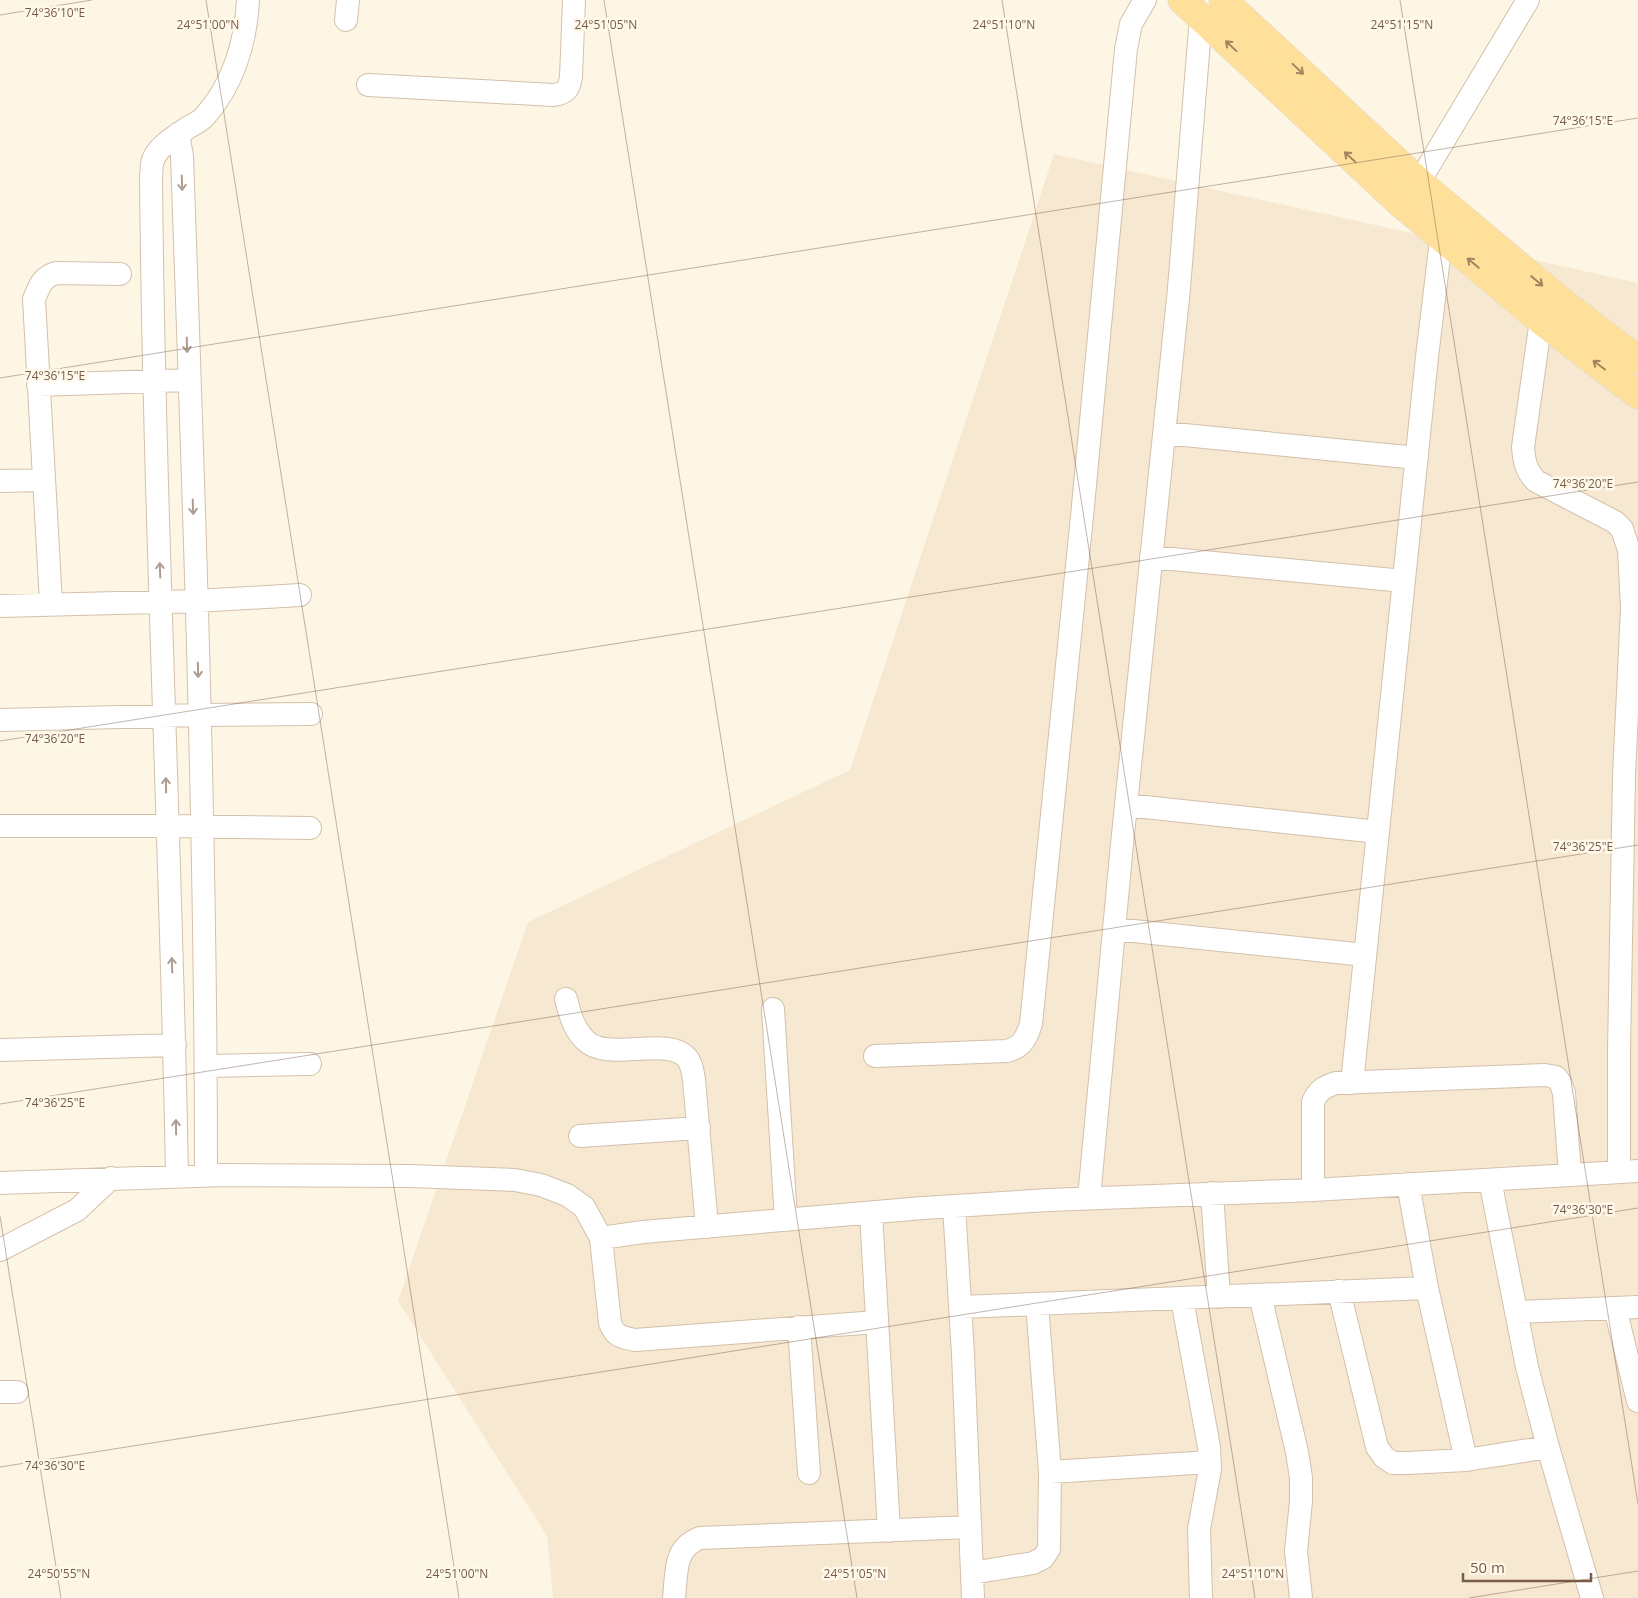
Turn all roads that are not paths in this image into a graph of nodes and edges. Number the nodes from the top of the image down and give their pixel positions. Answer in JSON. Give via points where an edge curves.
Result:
{"nodes":[{"id":1,"x":248,"y":0,"type":"edge"},
{"id":2,"x":574,"y":0,"type":"edge"},
{"id":3,"x":1145,"y":0,"type":"edge"},
{"id":4,"x":1224,"y":0,"type":"edge"},
{"id":5,"x":1528,"y":0,"type":"edge"},
{"id":6,"x":1191,"y":9,"type":"edge"},
{"id":7,"x":368,"y":85,"type":"dead end"},
{"id":8,"x":178,"y":134,"type":"junction"},
{"id":9,"x":1419,"y":182,"type":"junction"},
{"id":10,"x":1447,"y":205,"type":"junction"},
{"id":11,"x":1441,"y":237,"type":"junction"},
{"id":12,"x":120,"y":274,"type":"dead end"},
{"id":13,"x":1540,"y":320,"type":"junction"},
{"id":14,"x":1638,"y":360,"type":"edge"},
{"id":15,"x":188,"y":380,"type":"junction"},
{"id":16,"x":155,"y":381,"type":"junction"},
{"id":17,"x":38,"y":385,"type":"junction"},
{"id":18,"x":1638,"y":395,"type":"edge"},
{"id":19,"x":1164,"y":433,"type":"junction"},
{"id":20,"x":1417,"y":458,"type":"junction"},
{"id":21,"x":44,"y":480,"type":"junction"},
{"id":22,"x":0,"y":481,"type":"edge"},
{"id":23,"x":1151,"y":557,"type":"junction"},
{"id":24,"x":1404,"y":581,"type":"junction"},
{"id":25,"x":300,"y":594,"type":"dead end"},
{"id":26,"x":196,"y":600,"type":"junction"},
{"id":27,"x":161,"y":602,"type":"junction"},
{"id":28,"x":51,"y":603,"type":"junction"},
{"id":29,"x":0,"y":606,"type":"edge"},
{"id":30,"x":1635,"y":609,"type":"edge"},
{"id":31,"x":311,"y":714,"type":"dead end"},
{"id":32,"x":199,"y":715,"type":"junction"},
{"id":33,"x":164,"y":716,"type":"junction"},
{"id":34,"x":0,"y":720,"type":"edge"},
{"id":35,"x":1631,"y":753,"type":"edge"},
{"id":36,"x":1126,"y":805,"type":"junction"},
{"id":37,"x":0,"y":826,"type":"edge"},
{"id":38,"x":167,"y":826,"type":"junction"},
{"id":39,"x":201,"y":826,"type":"junction"},
{"id":40,"x":310,"y":828,"type":"dead end"},
{"id":41,"x":1378,"y":832,"type":"junction"},
{"id":42,"x":1630,"y":848,"type":"edge"},
{"id":43,"x":1114,"y":929,"type":"junction"},
{"id":44,"x":1365,"y":955,"type":"junction"},
{"id":45,"x":566,"y":998,"type":"dead end"},
{"id":46,"x":773,"y":1009,"type":"dead end"},
{"id":47,"x":175,"y":1045,"type":"junction"},
{"id":48,"x":0,"y":1050,"type":"edge"},
{"id":49,"x":1628,"y":1051,"type":"edge"},
{"id":50,"x":875,"y":1056,"type":"dead end"},
{"id":51,"x":310,"y":1064,"type":"dead end"},
{"id":52,"x":206,"y":1066,"type":"junction"},
{"id":53,"x":1352,"y":1083,"type":"junction"},
{"id":54,"x":699,"y":1128,"type":"junction"},
{"id":55,"x":580,"y":1136,"type":"dead end"},
{"id":56,"x":1628,"y":1172,"type":"edge"},
{"id":57,"x":206,"y":1175,"type":"junction"},
{"id":58,"x":1570,"y":1175,"type":"junction"},
{"id":59,"x":177,"y":1176,"type":"junction"},
{"id":60,"x":111,"y":1178,"type":"junction"},
{"id":61,"x":1490,"y":1180,"type":"junction"},
{"id":62,"x":0,"y":1183,"type":"edge"},
{"id":63,"x":1408,"y":1184,"type":"junction"},
{"id":64,"x":1313,"y":1190,"type":"junction"},
{"id":65,"x":1212,"y":1194,"type":"junction"},
{"id":66,"x":1089,"y":1198,"type":"junction"},
{"id":67,"x":954,"y":1206,"type":"junction"},
{"id":68,"x":871,"y":1213,"type":"junction"},
{"id":69,"x":786,"y":1220,"type":"junction"},
{"id":70,"x":707,"y":1227,"type":"junction"},
{"id":71,"x":601,"y":1238,"type":"junction"},
{"id":72,"x":0,"y":1250,"type":"edge"},
{"id":73,"x":1427,"y":1288,"type":"junction"},
{"id":74,"x":1339,"y":1291,"type":"junction"},
{"id":75,"x":1260,"y":1295,"type":"junction"},
{"id":76,"x":1219,"y":1297,"type":"junction"},
{"id":77,"x":1182,"y":1299,"type":"junction"},
{"id":78,"x":1038,"y":1304,"type":"junction"},
{"id":79,"x":960,"y":1307,"type":"junction"},
{"id":80,"x":1638,"y":1307,"type":"edge"},
{"id":81,"x":1615,"y":1308,"type":"junction"},
{"id":82,"x":1516,"y":1312,"type":"junction"},
{"id":83,"x":878,"y":1322,"type":"junction"},
{"id":84,"x":799,"y":1328,"type":"junction"},
{"id":85,"x":1638,"y":1401,"type":"edge"},
{"id":86,"x":1548,"y":1447,"type":"junction"},
{"id":87,"x":1466,"y":1460,"type":"junction"},
{"id":88,"x":1210,"y":1462,"type":"junction"},
{"id":89,"x":1050,"y":1472,"type":"junction"},
{"id":90,"x":809,"y":1473,"type":"dead end"},
{"id":91,"x":970,"y":1527,"type":"junction"},
{"id":92,"x":889,"y":1531,"type":"junction"},
{"id":93,"x":972,"y":1573,"type":"junction"},
{"id":94,"x":674,"y":1598,"type":"edge"},
{"id":95,"x":973,"y":1598,"type":"edge"},
{"id":96,"x":1201,"y":1598,"type":"edge"},
{"id":97,"x":1301,"y":1598,"type":"edge"},
{"id":98,"x":1592,"y":1598,"type":"edge"}],
"edges":[{"from":1,"to":8,"type":"street","via":[[237,62],[218,100],[203,118]]},
{"from":2,"to":7,"type":"street","via":[[571,77],[569,88],[563,93]]},
{"from":3,"to":50,"type":"street","via":[[1132,24],[1126,49],[1031,1024],[1026,1040],[1006,1051]]},
{"from":4,"to":9,"type":"main road","one_way":true},
{"from":5,"to":9,"type":"street"},
{"from":11,"to":6,"type":"main road","one_way":true,"via":[[1400,203]]},
{"from":6,"to":19,"type":"street","via":[[1179,288]]},
{"from":8,"to":15,"type":"street","one_way":true,"via":[[182,156]]},
{"from":8,"to":16,"type":"street","via":[[162,147],[153,160],[151,176]]},
{"from":9,"to":10,"type":"main road"},
{"from":10,"to":11,"type":"street"},
{"from":10,"to":14,"type":"main road","one_way":true,"via":[[1561,301]]},
{"from":13,"to":11,"type":"main road","one_way":true},
{"from":11,"to":20,"type":"street"},
{"from":12,"to":17,"type":"street","via":[[56,273],[46,276],[40,284],[34,300]]},
{"from":18,"to":13,"type":"main road","one_way":true},
{"from":13,"to":30,"type":"street","via":[[1522,447],[1524,461],[1536,481],[1615,522],[1622,529],[1630,550]]},
{"from":15,"to":16,"type":"street"},
{"from":15,"to":26,"type":"street","one_way":true},
{"from":16,"to":17,"type":"street"},
{"from":27,"to":16,"type":"street","one_way":true},
{"from":17,"to":21,"type":"street"},
{"from":19,"to":20,"type":"street"},
{"from":19,"to":23,"type":"street"},
{"from":20,"to":24,"type":"street"},
{"from":21,"to":22,"type":"street"},
{"from":21,"to":28,"type":"street"},
{"from":23,"to":24,"type":"street"},
{"from":23,"to":36,"type":"street"},
{"from":24,"to":41,"type":"street"},
{"from":25,"to":26,"type":"street"},
{"from":26,"to":27,"type":"street"},
{"from":26,"to":32,"type":"street","one_way":true},
{"from":27,"to":28,"type":"street"},
{"from":27,"to":33,"type":"street"},
{"from":28,"to":29,"type":"street"},
{"from":30,"to":35,"type":"street"},
{"from":31,"to":32,"type":"street"},
{"from":32,"to":33,"type":"street"},
{"from":32,"to":39,"type":"street"},
{"from":33,"to":34,"type":"street"},
{"from":38,"to":33,"type":"street","one_way":true},
{"from":35,"to":42,"type":"street"},
{"from":36,"to":41,"type":"street"},
{"from":36,"to":43,"type":"street"},
{"from":37,"to":38,"type":"street"},
{"from":38,"to":39,"type":"street"},
{"from":47,"to":38,"type":"street","one_way":true},
{"from":39,"to":40,"type":"street"},
{"from":39,"to":52,"type":"street"},
{"from":41,"to":44,"type":"street"},
{"from":42,"to":49,"type":"street"},
{"from":43,"to":44,"type":"street"},
{"from":43,"to":66,"type":"street"},
{"from":44,"to":53,"type":"street"},
{"from":45,"to":54,"type":"street","via":[[575,1027],[586,1042],[603,1049],[674,1049],[686,1057],[694,1080]]},
{"from":46,"to":69,"type":"street"},
{"from":47,"to":48,"type":"street"},
{"from":59,"to":47,"type":"street","one_way":true},
{"from":49,"to":56,"type":"street"},
{"from":51,"to":52,"type":"street"},
{"from":52,"to":57,"type":"street"},
{"from":53,"to":58,"type":"street","via":[[1556,1077],[1564,1093]]},
{"from":53,"to":64,"type":"street","via":[[1326,1086],[1317,1092],[1313,1102]]},
{"from":54,"to":55,"type":"street"},
{"from":54,"to":70,"type":"street"},
{"from":56,"to":58,"type":"street"},
{"from":57,"to":59,"type":"street"},
{"from":57,"to":71,"type":"street","via":[[514,1180],[541,1185],[567,1195],[584,1207]]},
{"from":58,"to":61,"type":"street"},
{"from":59,"to":60,"type":"street"},
{"from":60,"to":62,"type":"street"},
{"from":60,"to":72,"type":"street","via":[[77,1210]]},
{"from":61,"to":63,"type":"street"},
{"from":61,"to":82,"type":"street"},
{"from":63,"to":64,"type":"street"},
{"from":63,"to":73,"type":"street"},
{"from":64,"to":65,"type":"street"},
{"from":65,"to":66,"type":"street"},
{"from":65,"to":76,"type":"street"},
{"from":66,"to":67,"type":"street"},
{"from":67,"to":68,"type":"street"},
{"from":67,"to":79,"type":"street"},
{"from":68,"to":69,"type":"street"},
{"from":68,"to":83,"type":"street"},
{"from":69,"to":70,"type":"street"},
{"from":70,"to":71,"type":"street"},
{"from":71,"to":84,"type":"street","via":[[610,1323],[613,1332],[622,1337],[635,1340]]},
{"from":73,"to":74,"type":"street"},
{"from":73,"to":87,"type":"street"},
{"from":74,"to":75,"type":"street"},
{"from":74,"to":87,"type":"street","via":[[1377,1447],[1384,1457],[1393,1463]]},
{"from":75,"to":76,"type":"street"},
{"from":75,"to":97,"type":"street","via":[[1298,1452],[1301,1501],[1296,1551]]},
{"from":76,"to":77,"type":"street"},
{"from":77,"to":78,"type":"street"},
{"from":77,"to":88,"type":"street"},
{"from":78,"to":79,"type":"street"},
{"from":78,"to":89,"type":"street"},
{"from":79,"to":91,"type":"street"},
{"from":80,"to":81,"type":"street"},
{"from":81,"to":82,"type":"street"},
{"from":81,"to":85,"type":"street"},
{"from":82,"to":86,"type":"street"},
{"from":83,"to":84,"type":"street"},
{"from":83,"to":92,"type":"street"},
{"from":84,"to":90,"type":"street"},
{"from":86,"to":87,"type":"street"},
{"from":86,"to":98,"type":"street"},
{"from":88,"to":89,"type":"street"},
{"from":88,"to":96,"type":"street","via":[[1199,1528]]},
{"from":89,"to":93,"type":"street","via":[[1050,1538],[1049,1549],[1043,1558],[1033,1563]]},
{"from":91,"to":92,"type":"street"},
{"from":91,"to":93,"type":"street"},
{"from":92,"to":94,"type":"street","via":[[690,1541],[678,1558]]},
{"from":93,"to":95,"type":"street"}]}
